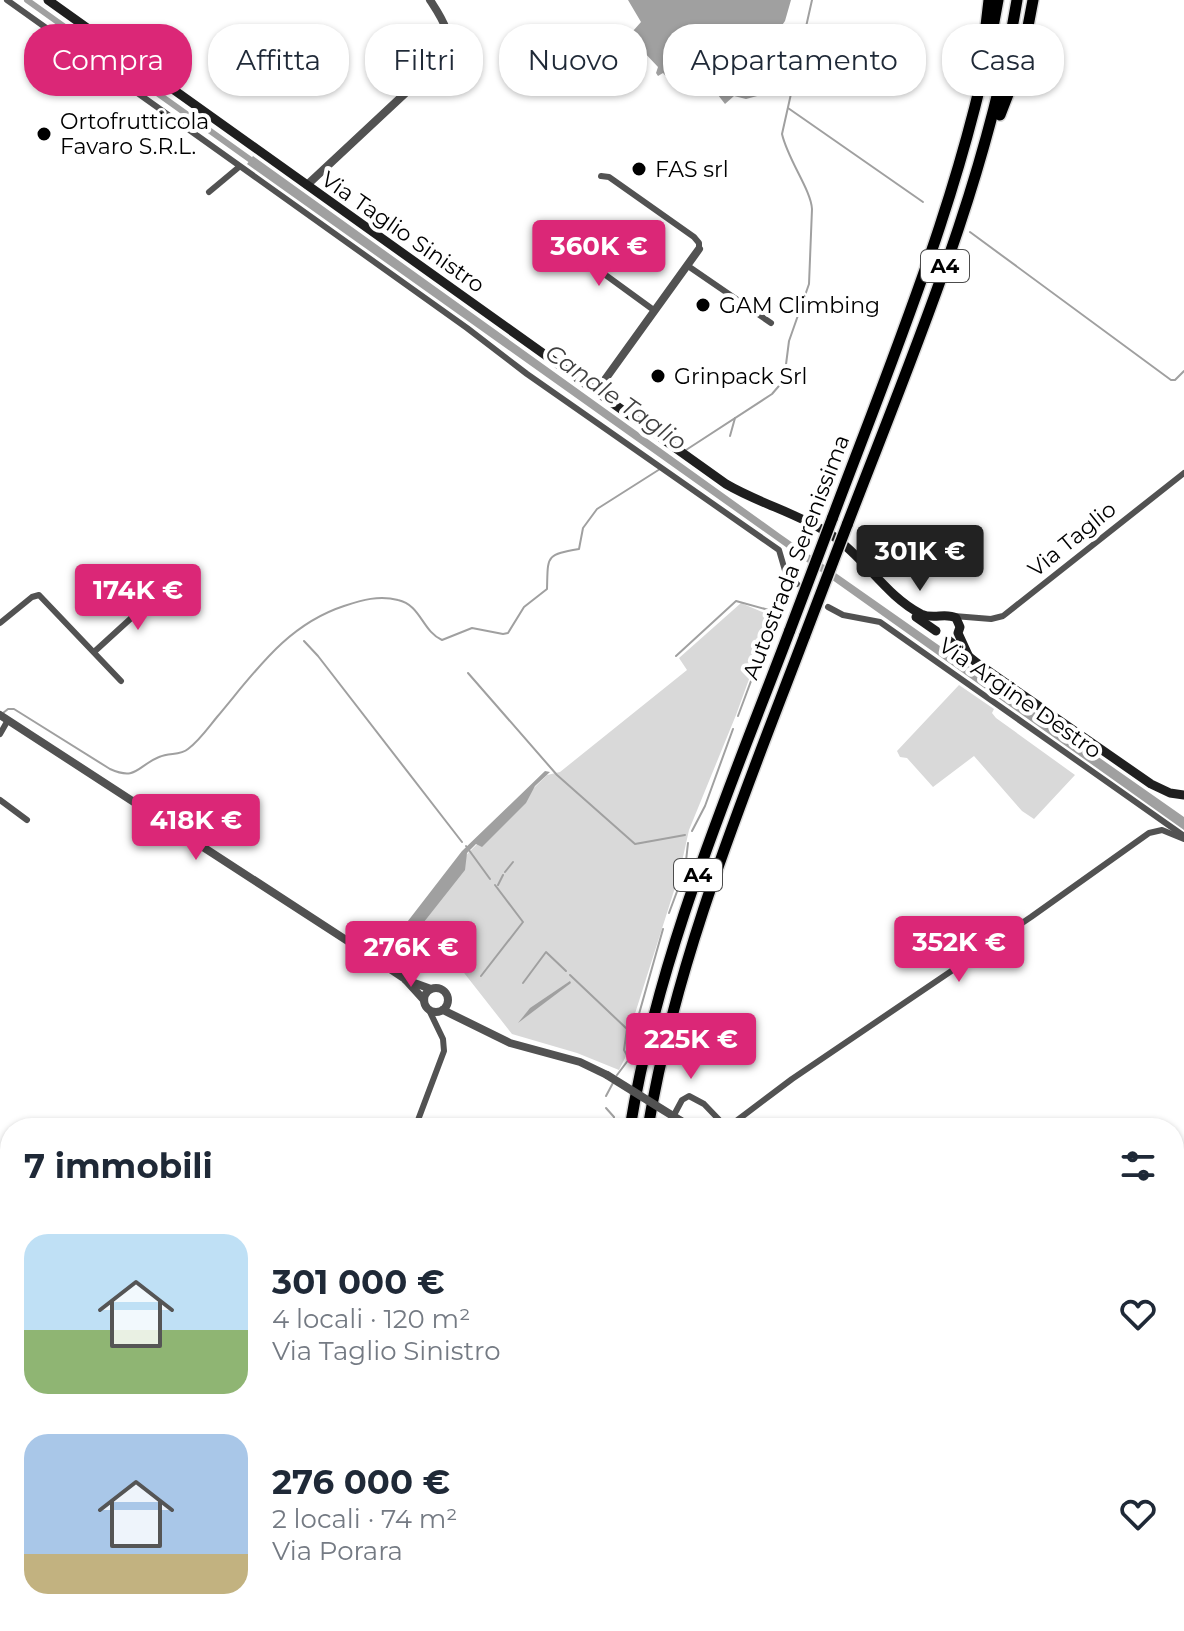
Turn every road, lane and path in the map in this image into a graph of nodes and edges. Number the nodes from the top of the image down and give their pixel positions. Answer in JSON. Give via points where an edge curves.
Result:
{"nodes":[{"id":1,"x":7,"y":0,"type":"edge"},
{"id":2,"x":48,"y":0,"type":"edge"},
{"id":3,"x":430,"y":0,"type":"edge"},
{"id":4,"x":989,"y":0,"type":"edge"},
{"id":5,"x":998,"y":0,"type":"edge"},
{"id":6,"x":1017,"y":0,"type":"edge"},
{"id":7,"x":1033,"y":0,"type":"edge"},
{"id":8,"x":239,"y":167,"type":"junction"},
{"id":9,"x":959,"y":167,"type":"junction"},
{"id":10,"x":601,"y":176,"type":"dead end"},
{"id":11,"x":307,"y":185,"type":"junction"},
{"id":12,"x":209,"y":192,"type":"dead end"},
{"id":13,"x":551,"y":240,"type":"dead end"},
{"id":14,"x":699,"y":249,"type":"joint"},
{"id":15,"x":947,"y":262,"type":"junction"},
{"id":16,"x":688,"y":266,"type":"junction"},
{"id":17,"x":655,"y":311,"type":"junction"},
{"id":18,"x":771,"y":323,"type":"dead end"},
{"id":19,"x":596,"y":392,"type":"junction"},
{"id":20,"x":1184,"y":473,"type":"edge"},
{"id":21,"x":797,"y":584,"type":"dead end"},
{"id":22,"x":162,"y":590,"type":"dead end"},
{"id":23,"x":892,"y":592,"type":"junction"},
{"id":24,"x":828,"y":607,"type":"dead end"},
{"id":25,"x":953,"y":616,"type":"junction"},
{"id":26,"x":977,"y":616,"type":"junction"},
{"id":27,"x":940,"y":618,"type":"junction"},
{"id":28,"x":0,"y":623,"type":"edge"},
{"id":29,"x":959,"y":630,"type":"junction"},
{"id":30,"x":936,"y":631,"type":"junction"},
{"id":31,"x":947,"y":639,"type":"junction"},
{"id":32,"x":94,"y":652,"type":"junction"},
{"id":33,"x":969,"y":657,"type":"junction"},
{"id":34,"x":121,"y":681,"type":"dead end"},
{"id":35,"x":4,"y":717,"type":"edge"},
{"id":36,"x":0,"y":734,"type":"edge"},
{"id":37,"x":1184,"y":795,"type":"edge"},
{"id":38,"x":0,"y":800,"type":"edge"},
{"id":39,"x":27,"y":820,"type":"dead end"},
{"id":40,"x":1184,"y":838,"type":"edge"},
{"id":41,"x":405,"y":979,"type":"junction"},
{"id":42,"x":431,"y":989,"type":"junction"},
{"id":43,"x":424,"y":1000,"type":"junction"},
{"id":44,"x":444,"y":1007,"type":"junction"},
{"id":45,"x":429,"y":1010,"type":"junction"},
{"id":46,"x":435,"y":1026,"type":"junction"},
{"id":47,"x":419,"y":1118,"type":"edge"},
{"id":48,"x":632,"y":1118,"type":"edge"},
{"id":49,"x":650,"y":1118,"type":"edge"},
{"id":50,"x":672,"y":1118,"type":"edge"},
{"id":51,"x":676,"y":1118,"type":"edge"},
{"id":52,"x":717,"y":1118,"type":"edge"},
{"id":53,"x":740,"y":1118,"type":"edge"}],
"edges":[{"from":1,"to":8,"type":"street"},
{"from":2,"to":11,"type":"main road","name":"Via Taglio Sinistro","via":[[97,29]]},
{"from":3,"to":11,"type":"street","via":[[448,33],[440,62]]},
{"from":4,"to":9,"type":"highway"},
{"from":5,"to":9,"type":"highway","name":"Autostrada Serenissima","number":"A4"},
{"from":6,"to":15,"type":"highway","name":"Autostrada Serenissima","number":"A4","via":[[995,110]]},
{"from":7,"to":15,"type":"highway","via":[[1022,58]]},
{"from":8,"to":12,"type":"street"},
{"from":8,"to":21,"type":"street","via":[[779,550],[786,574]]},
{"from":9,"to":48,"type":"highway","name":"Autostrada Serenissima","number":"A4","bridge":true,"via":[[918,290],[701,865],[671,953]]},
{"from":10,"to":14,"type":"street","via":[[694,237]]},
{"from":11,"to":19,"type":"main road","name":"Via Taglio Sinistro"},
{"from":13,"to":17,"type":"street"},
{"from":14,"to":16,"type":"street"},
{"from":15,"to":49,"type":"highway","name":"Autostrada Serenissima","number":"A4","bridge":true,"via":[[740,806],[691,950]]},
{"from":16,"to":17,"type":"street"},
{"from":16,"to":18,"type":"street"},
{"from":17,"to":19,"type":"street"},
{"from":19,"to":23,"type":"main road","name":"Via Taglio Sinistro","via":[[730,486],[835,537]]},
{"from":20,"to":26,"type":"street","name":"Via Taglio","via":[[1012,610],[996,618]]},
{"from":22,"to":32,"type":"street"},
{"from":23,"to":27,"type":"main road","name":"Via Taglio Sinistro","via":[[922,615]]},
{"from":23,"to":30,"type":"main road","name":"Via Taglio Sinistro"},
{"from":24,"to":40,"type":"street","name":"Via Argine Destro","via":[[880,622]]},
{"from":25,"to":26,"type":"street","name":"Via Taglio"},
{"from":25,"to":27,"type":"main road"},
{"from":25,"to":29,"type":"main road"},
{"from":26,"to":29,"type":"street","name":"Via Taglio"},
{"from":27,"to":30,"type":"main road"},
{"from":28,"to":32,"type":"street","via":[[39,595]]},
{"from":29,"to":31,"type":"main road"},
{"from":29,"to":33,"type":"main road"},
{"from":30,"to":31,"type":"main road"},
{"from":31,"to":33,"type":"main road"},
{"from":32,"to":34,"type":"street"},
{"from":33,"to":37,"type":"main road","via":[[1151,784]]},
{"from":35,"to":36,"type":"street"},
{"from":35,"to":41,"type":"street"},
{"from":38,"to":39,"type":"street"},
{"from":40,"to":53,"type":"street","via":[[1162,830],[1149,833]]},
{"from":41,"to":42,"type":"street"},
{"from":41,"to":43,"type":"street"},
{"from":42,"to":43,"type":"street"},
{"from":42,"to":44,"type":"street","via":[[445,991]]},
{"from":43,"to":45,"type":"street"},
{"from":44,"to":45,"type":"street"},
{"from":44,"to":46,"type":"street"},
{"from":44,"to":51,"type":"street","bridge":true,"via":[[510,1043],[580,1062]]},
{"from":45,"to":46,"type":"street"},
{"from":46,"to":47,"type":"street","via":[[444,1051]]},
{"from":50,"to":52,"type":"street","via":[[689,1096]]}]}
